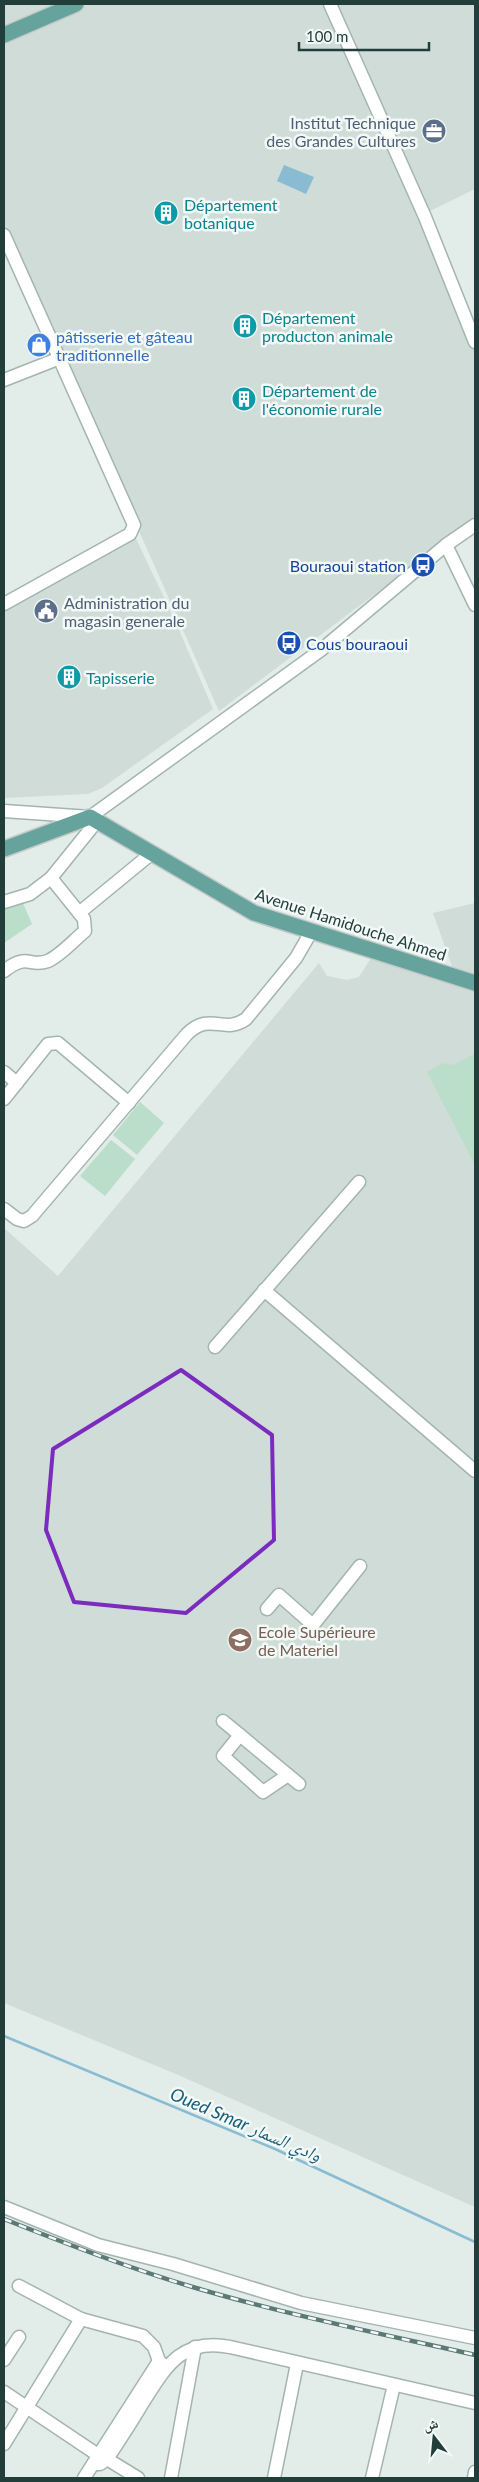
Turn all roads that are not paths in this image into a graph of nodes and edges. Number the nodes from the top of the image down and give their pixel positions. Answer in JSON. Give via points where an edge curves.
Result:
{"nodes":[{"id":1,"x":76,"y":4,"type":"edge"},
{"id":2,"x":330,"y":4,"type":"edge"},
{"id":3,"x":8,"y":31,"type":"edge"},
{"id":4,"x":5,"y":240,"type":"edge"},
{"id":5,"x":475,"y":342,"type":"edge"},
{"id":6,"x":60,"y":358,"type":"junction"},
{"id":7,"x":4,"y":380,"type":"edge"},
{"id":8,"x":475,"y":526,"type":"edge"},
{"id":9,"x":446,"y":545,"type":"junction"},
{"id":10,"x":4,"y":604,"type":"edge"},
{"id":11,"x":475,"y":605,"type":"edge"},
{"id":12,"x":4,"y":811,"type":"edge"},
{"id":13,"x":93,"y":819,"type":"junction"},
{"id":14,"x":4,"y":849,"type":"edge"},
{"id":15,"x":152,"y":853,"type":"junction"},
{"id":16,"x":51,"y":878,"type":"junction"},
{"id":17,"x":4,"y":902,"type":"edge"},
{"id":18,"x":79,"y":913,"type":"junction"},
{"id":19,"x":311,"y":932,"type":"junction"},
{"id":20,"x":4,"y":971,"type":"edge"},
{"id":21,"x":475,"y":984,"type":"edge"},
{"id":22,"x":4,"y":1072,"type":"edge"},
{"id":23,"x":17,"y":1083,"type":"junction"},
{"id":24,"x":4,"y":1099,"type":"edge"},
{"id":25,"x":129,"y":1103,"type":"junction"},
{"id":26,"x":359,"y":1182,"type":"dead end"},
{"id":27,"x":4,"y":1208,"type":"edge"},
{"id":28,"x":264,"y":1290,"type":"junction"},
{"id":29,"x":215,"y":1347,"type":"dead end"},
{"id":30,"x":475,"y":1471,"type":"edge"},
{"id":31,"x":360,"y":1566,"type":"dead end"},
{"id":32,"x":267,"y":1609,"type":"dead end"},
{"id":33,"x":223,"y":1722,"type":"dead end"},
{"id":34,"x":240,"y":1735,"type":"junction"},
{"id":35,"x":288,"y":1775,"type":"junction"},
{"id":36,"x":299,"y":1784,"type":"dead end"},
{"id":37,"x":4,"y":2207,"type":"edge"},
{"id":38,"x":18,"y":2286,"type":"dead end"},
{"id":39,"x":81,"y":2319,"type":"junction"},
{"id":40,"x":19,"y":2338,"type":"dead end"},
{"id":41,"x":475,"y":2338,"type":"edge"},
{"id":42,"x":195,"y":2347,"type":"junction"},
{"id":43,"x":4,"y":2360,"type":"edge"},
{"id":44,"x":162,"y":2364,"type":"junction"},
{"id":45,"x":297,"y":2364,"type":"junction"},
{"id":46,"x":394,"y":2386,"type":"junction"},
{"id":47,"x":4,"y":2392,"type":"edge"},
{"id":48,"x":475,"y":2404,"type":"edge"},
{"id":49,"x":27,"y":2407,"type":"junction"},
{"id":50,"x":4,"y":2444,"type":"edge"},
{"id":51,"x":102,"y":2457,"type":"junction"},
{"id":52,"x":475,"y":2472,"type":"edge"},
{"id":53,"x":84,"y":2478,"type":"edge"},
{"id":54,"x":138,"y":2478,"type":"edge"},
{"id":55,"x":171,"y":2478,"type":"edge"},
{"id":56,"x":274,"y":2478,"type":"edge"},
{"id":57,"x":372,"y":2478,"type":"edge"},
{"id":58,"x":474,"y":2478,"type":"edge"}],
"edges":[{"from":1,"to":3,"type":"main road"},
{"from":2,"to":5,"type":"street","via":[[428,226]]},
{"from":4,"to":6,"type":"street"},
{"from":6,"to":7,"type":"street"},
{"from":6,"to":10,"type":"street","via":[[134,525],[130,534]]},
{"from":8,"to":9,"type":"street"},
{"from":9,"to":11,"type":"street"},
{"from":9,"to":13,"type":"street","via":[[321,650]]},
{"from":12,"to":13,"type":"street"},
{"from":13,"to":14,"type":"main road"},
{"from":13,"to":15,"type":"main road","name":"Avenue Hamidouche Ahmed"},
{"from":13,"to":16,"type":"street"},
{"from":15,"to":18,"type":"street"},
{"from":15,"to":19,"type":"main road","name":"Avenue Hamidouche Ahmed","via":[[254,913]]},
{"from":16,"to":17,"type":"street","via":[[30,894]]},
{"from":16,"to":18,"type":"street"},
{"from":18,"to":20,"type":"street","via":[[84,919],[85,931],[50,960],[16,962]]},
{"from":19,"to":21,"type":"main road","name":"Avenue Hamidouche Ahmed"},
{"from":19,"to":25,"type":"street","via":[[296,958],[246,1019],[238,1025],[212,1022],[197,1025]]},
{"from":22,"to":23,"type":"street"},
{"from":23,"to":24,"type":"street"},
{"from":23,"to":25,"type":"street","via":[[48,1044],[58,1043]]},
{"from":25,"to":27,"type":"street","via":[[32,1216],[24,1221],[17,1219]]},
{"from":26,"to":28,"type":"street"},
{"from":28,"to":29,"type":"street"},
{"from":28,"to":30,"type":"street"},
{"from":31,"to":32,"type":"street","via":[[313,1625],[279,1595]]},
{"from":33,"to":34,"type":"street"},
{"from":34,"to":35,"type":"street"},
{"from":34,"to":35,"type":"street","via":[[223,1756],[263,1792]]},
{"from":35,"to":36,"type":"street"},
{"from":37,"to":41,"type":"street","via":[[98,2245],[301,2302]]},
{"from":38,"to":39,"type":"street"},
{"from":39,"to":44,"type":"street","via":[[143,2336],[154,2347]]},
{"from":39,"to":49,"type":"street"},
{"from":40,"to":43,"type":"street"},
{"from":42,"to":44,"type":"street"},
{"from":42,"to":45,"type":"street","via":[[222,2346]]},
{"from":42,"to":55,"type":"street"},
{"from":44,"to":51,"type":"street"},
{"from":45,"to":46,"type":"street"},
{"from":45,"to":56,"type":"street"},
{"from":46,"to":48,"type":"street"},
{"from":46,"to":57,"type":"street"},
{"from":47,"to":49,"type":"street"},
{"from":49,"to":50,"type":"street"},
{"from":49,"to":51,"type":"street"},
{"from":51,"to":53,"type":"street"},
{"from":51,"to":54,"type":"street"},
{"from":52,"to":58,"type":"street"}]}
